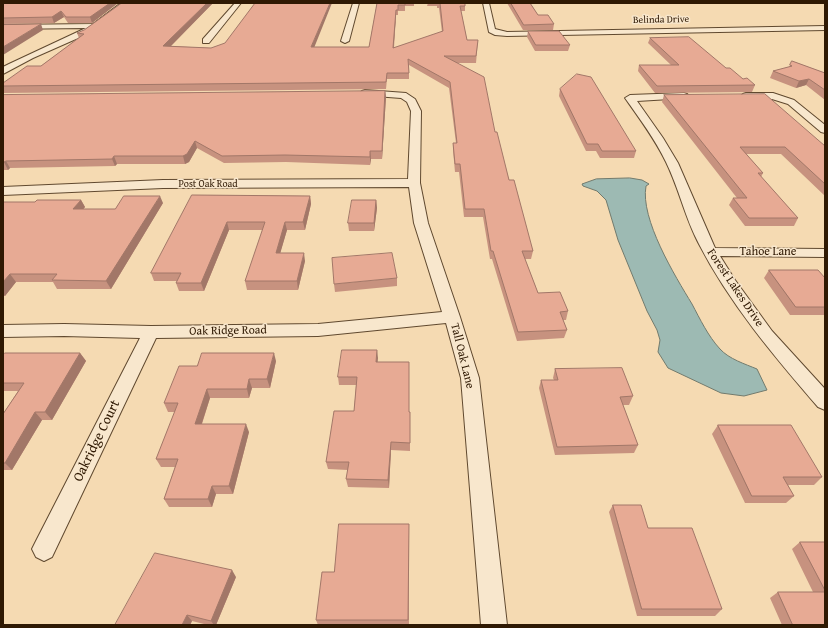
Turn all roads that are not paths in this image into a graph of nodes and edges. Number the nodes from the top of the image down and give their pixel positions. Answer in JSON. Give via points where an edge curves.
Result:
{"nodes":[{"id":1,"x":125,"y":3,"type":"edge"},
{"id":2,"x":238,"y":3,"type":"edge"},
{"id":3,"x":356,"y":3,"type":"edge"},
{"id":4,"x":486,"y":3,"type":"edge"},
{"id":5,"x":94,"y":26,"type":"junction"},
{"id":6,"x":3,"y":27,"type":"edge"},
{"id":7,"x":825,"y":28,"type":"edge"},
{"id":8,"x":206,"y":41,"type":"dead end"},
{"id":9,"x":345,"y":41,"type":"dead end"},
{"id":10,"x":3,"y":71,"type":"edge"},
{"id":11,"x":353,"y":94,"type":"edge"},
{"id":12,"x":697,"y":96,"type":"edge"},
{"id":13,"x":735,"y":96,"type":"edge"},
{"id":14,"x":825,"y":130,"type":"edge"},
{"id":15,"x":414,"y":183,"type":"junction"},
{"id":16,"x":3,"y":191,"type":"edge"},
{"id":17,"x":711,"y":252,"type":"junction"},
{"id":18,"x":825,"y":253,"type":"edge"},
{"id":19,"x":452,"y":317,"type":"junction"},
{"id":20,"x":3,"y":331,"type":"edge"},
{"id":21,"x":151,"y":332,"type":"junction"},
{"id":22,"x":825,"y":402,"type":"edge"},
{"id":23,"x":44,"y":549,"type":"dead end"},
{"id":24,"x":494,"y":625,"type":"edge"}],
"edges":[{"from":1,"to":5,"type":"street"},
{"from":2,"to":8,"type":"street"},
{"from":3,"to":9,"type":"street"},
{"from":4,"to":7,"type":"street","name":"Belinda Drive","via":[[492,30],[498,33]]},
{"from":5,"to":6,"type":"street"},
{"from":5,"to":10,"type":"street"},
{"from":11,"to":15,"type":"street","name":"Tall Oak Lane","via":[[396,94],[406,96],[413,102],[416,111]]},
{"from":12,"to":17,"type":"street","name":"Forest Lakes Drive","via":[[630,98],[672,163]]},
{"from":13,"to":14,"type":"street","via":[[773,96],[791,102]]},
{"from":15,"to":16,"type":"street","name":"Post Oak Road","via":[[163,184]]},
{"from":15,"to":19,"type":"street","name":"Tall Oak Lane","via":[[421,223]]},
{"from":17,"to":18,"type":"street","name":"Tahoe Lane"},
{"from":17,"to":22,"type":"street","name":"Forest Lakes Drive","via":[[729,283],[766,335]]},
{"from":19,"to":21,"type":"street","name":"Oak Ridge Road","via":[[318,330]]},
{"from":19,"to":24,"type":"street","name":"Tall Oak Lane","via":[[470,378]]},
{"from":20,"to":21,"type":"street","name":"Oak Ridge Road"},
{"from":21,"to":23,"type":"street","name":"Oakridge Court"}]}
